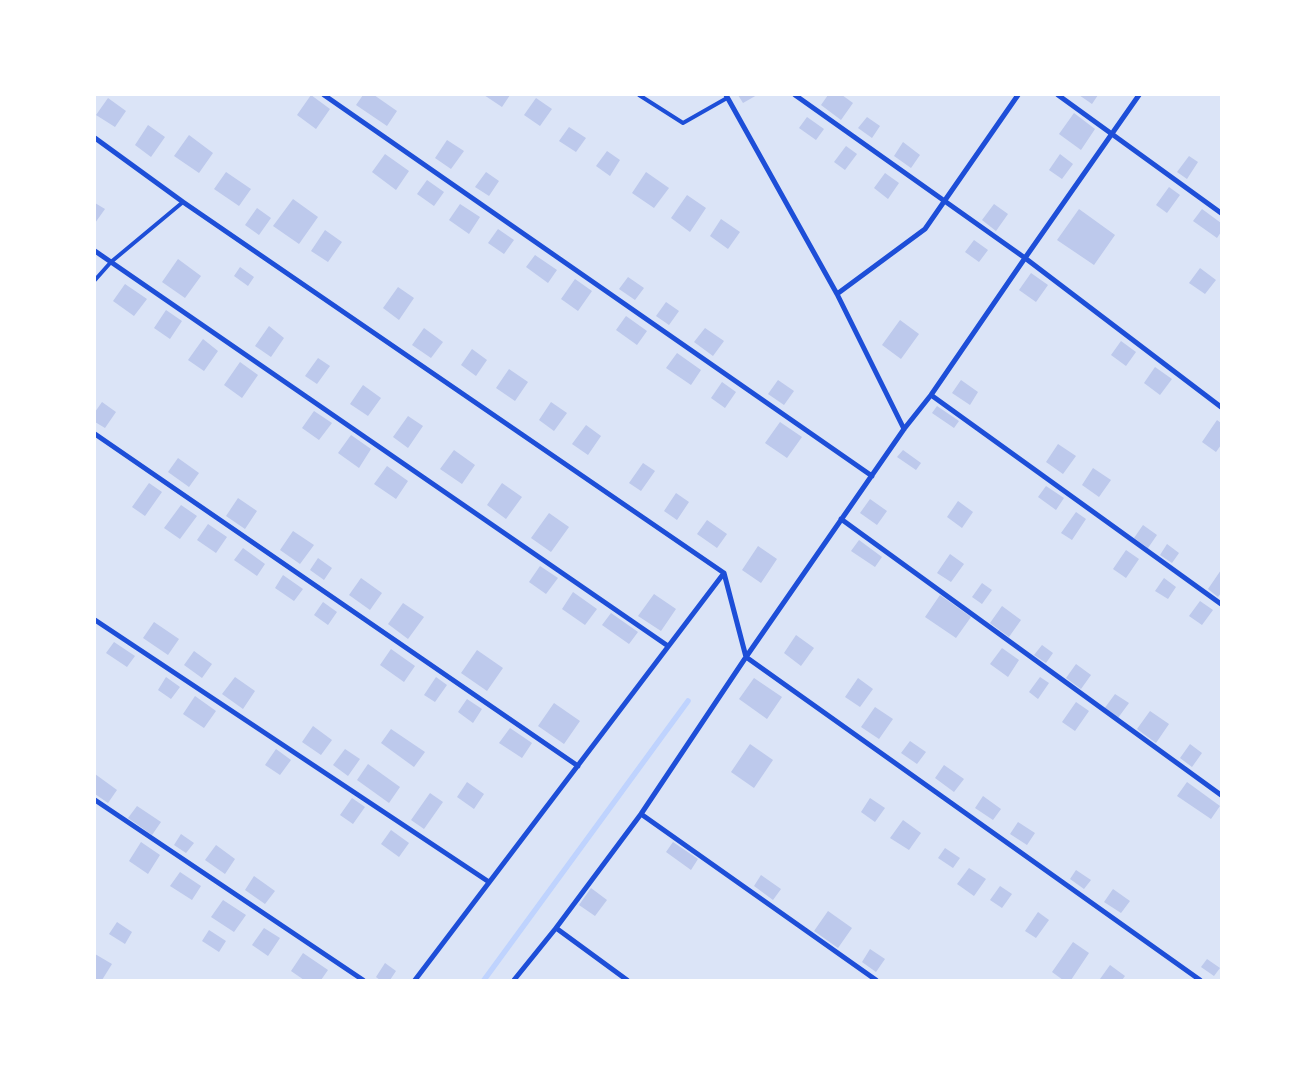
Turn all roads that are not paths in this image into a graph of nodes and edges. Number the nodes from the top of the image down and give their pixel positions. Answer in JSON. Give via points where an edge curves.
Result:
{"nodes":[{"id":1,"x":324,"y":95,"type":"edge"},
{"id":2,"x":639,"y":95,"type":"edge"},
{"id":3,"x":795,"y":95,"type":"edge"},
{"id":4,"x":1018,"y":95,"type":"edge"},
{"id":5,"x":1058,"y":95,"type":"edge"},
{"id":6,"x":1140,"y":95,"type":"edge"},
{"id":7,"x":726,"y":97,"type":"edge"},
{"id":8,"x":1112,"y":133,"type":"junction"},
{"id":9,"x":95,"y":138,"type":"edge"},
{"id":10,"x":944,"y":200,"type":"junction"},
{"id":11,"x":183,"y":202,"type":"junction"},
{"id":12,"x":1221,"y":213,"type":"edge"},
{"id":13,"x":95,"y":251,"type":"edge"},
{"id":14,"x":1025,"y":258,"type":"junction"},
{"id":15,"x":111,"y":262,"type":"junction"},
{"id":16,"x":95,"y":280,"type":"edge"},
{"id":17,"x":837,"y":294,"type":"junction"},
{"id":18,"x":931,"y":395,"type":"junction"},
{"id":19,"x":1221,"y":407,"type":"edge"},
{"id":20,"x":904,"y":428,"type":"junction"},
{"id":21,"x":95,"y":434,"type":"edge"},
{"id":22,"x":872,"y":476,"type":"junction"},
{"id":23,"x":842,"y":519,"type":"junction"},
{"id":24,"x":724,"y":573,"type":"junction"},
{"id":25,"x":1221,"y":604,"type":"edge"},
{"id":26,"x":95,"y":620,"type":"edge"},
{"id":27,"x":668,"y":646,"type":"junction"},
{"id":28,"x":746,"y":657,"type":"junction"},
{"id":29,"x":578,"y":766,"type":"junction"},
{"id":30,"x":1221,"y":794,"type":"edge"},
{"id":31,"x":95,"y":800,"type":"edge"},
{"id":32,"x":641,"y":814,"type":"junction"},
{"id":33,"x":489,"y":882,"type":"junction"},
{"id":34,"x":556,"y":928,"type":"junction"},
{"id":35,"x":363,"y":980,"type":"edge"},
{"id":36,"x":415,"y":980,"type":"edge"},
{"id":37,"x":514,"y":980,"type":"edge"},
{"id":38,"x":626,"y":980,"type":"edge"},
{"id":39,"x":876,"y":980,"type":"edge"},
{"id":40,"x":1200,"y":980,"type":"edge"}],
"edges":[{"from":1,"to":22,"type":"street"},
{"from":2,"to":7,"type":"lane","via":[[683,123]]},
{"from":3,"to":10,"type":"street"},
{"from":4,"to":10,"type":"street"},
{"from":5,"to":8,"type":"street"},
{"from":6,"to":8,"type":"street"},
{"from":7,"to":17,"type":"street"},
{"from":8,"to":12,"type":"street"},
{"from":8,"to":14,"type":"street"},
{"from":9,"to":11,"type":"street"},
{"from":10,"to":14,"type":"street"},
{"from":10,"to":17,"type":"street","via":[[925,229]]},
{"from":11,"to":15,"type":"lane"},
{"from":11,"to":24,"type":"street"},
{"from":13,"to":15,"type":"street"},
{"from":14,"to":18,"type":"street"},
{"from":14,"to":19,"type":"street"},
{"from":15,"to":16,"type":"lane"},
{"from":15,"to":27,"type":"street"},
{"from":17,"to":20,"type":"street"},
{"from":18,"to":20,"type":"street"},
{"from":18,"to":25,"type":"street"},
{"from":20,"to":22,"type":"street"},
{"from":21,"to":29,"type":"street"},
{"from":22,"to":23,"type":"street"},
{"from":23,"to":28,"type":"street"},
{"from":23,"to":30,"type":"street"},
{"from":24,"to":27,"type":"street"},
{"from":24,"to":28,"type":"street"},
{"from":26,"to":33,"type":"street"},
{"from":27,"to":29,"type":"street"},
{"from":28,"to":32,"type":"street"},
{"from":28,"to":40,"type":"street"},
{"from":29,"to":33,"type":"street"},
{"from":31,"to":35,"type":"street"},
{"from":32,"to":34,"type":"street"},
{"from":32,"to":39,"type":"street"},
{"from":33,"to":36,"type":"street"},
{"from":34,"to":37,"type":"street"},
{"from":34,"to":38,"type":"street"}]}
